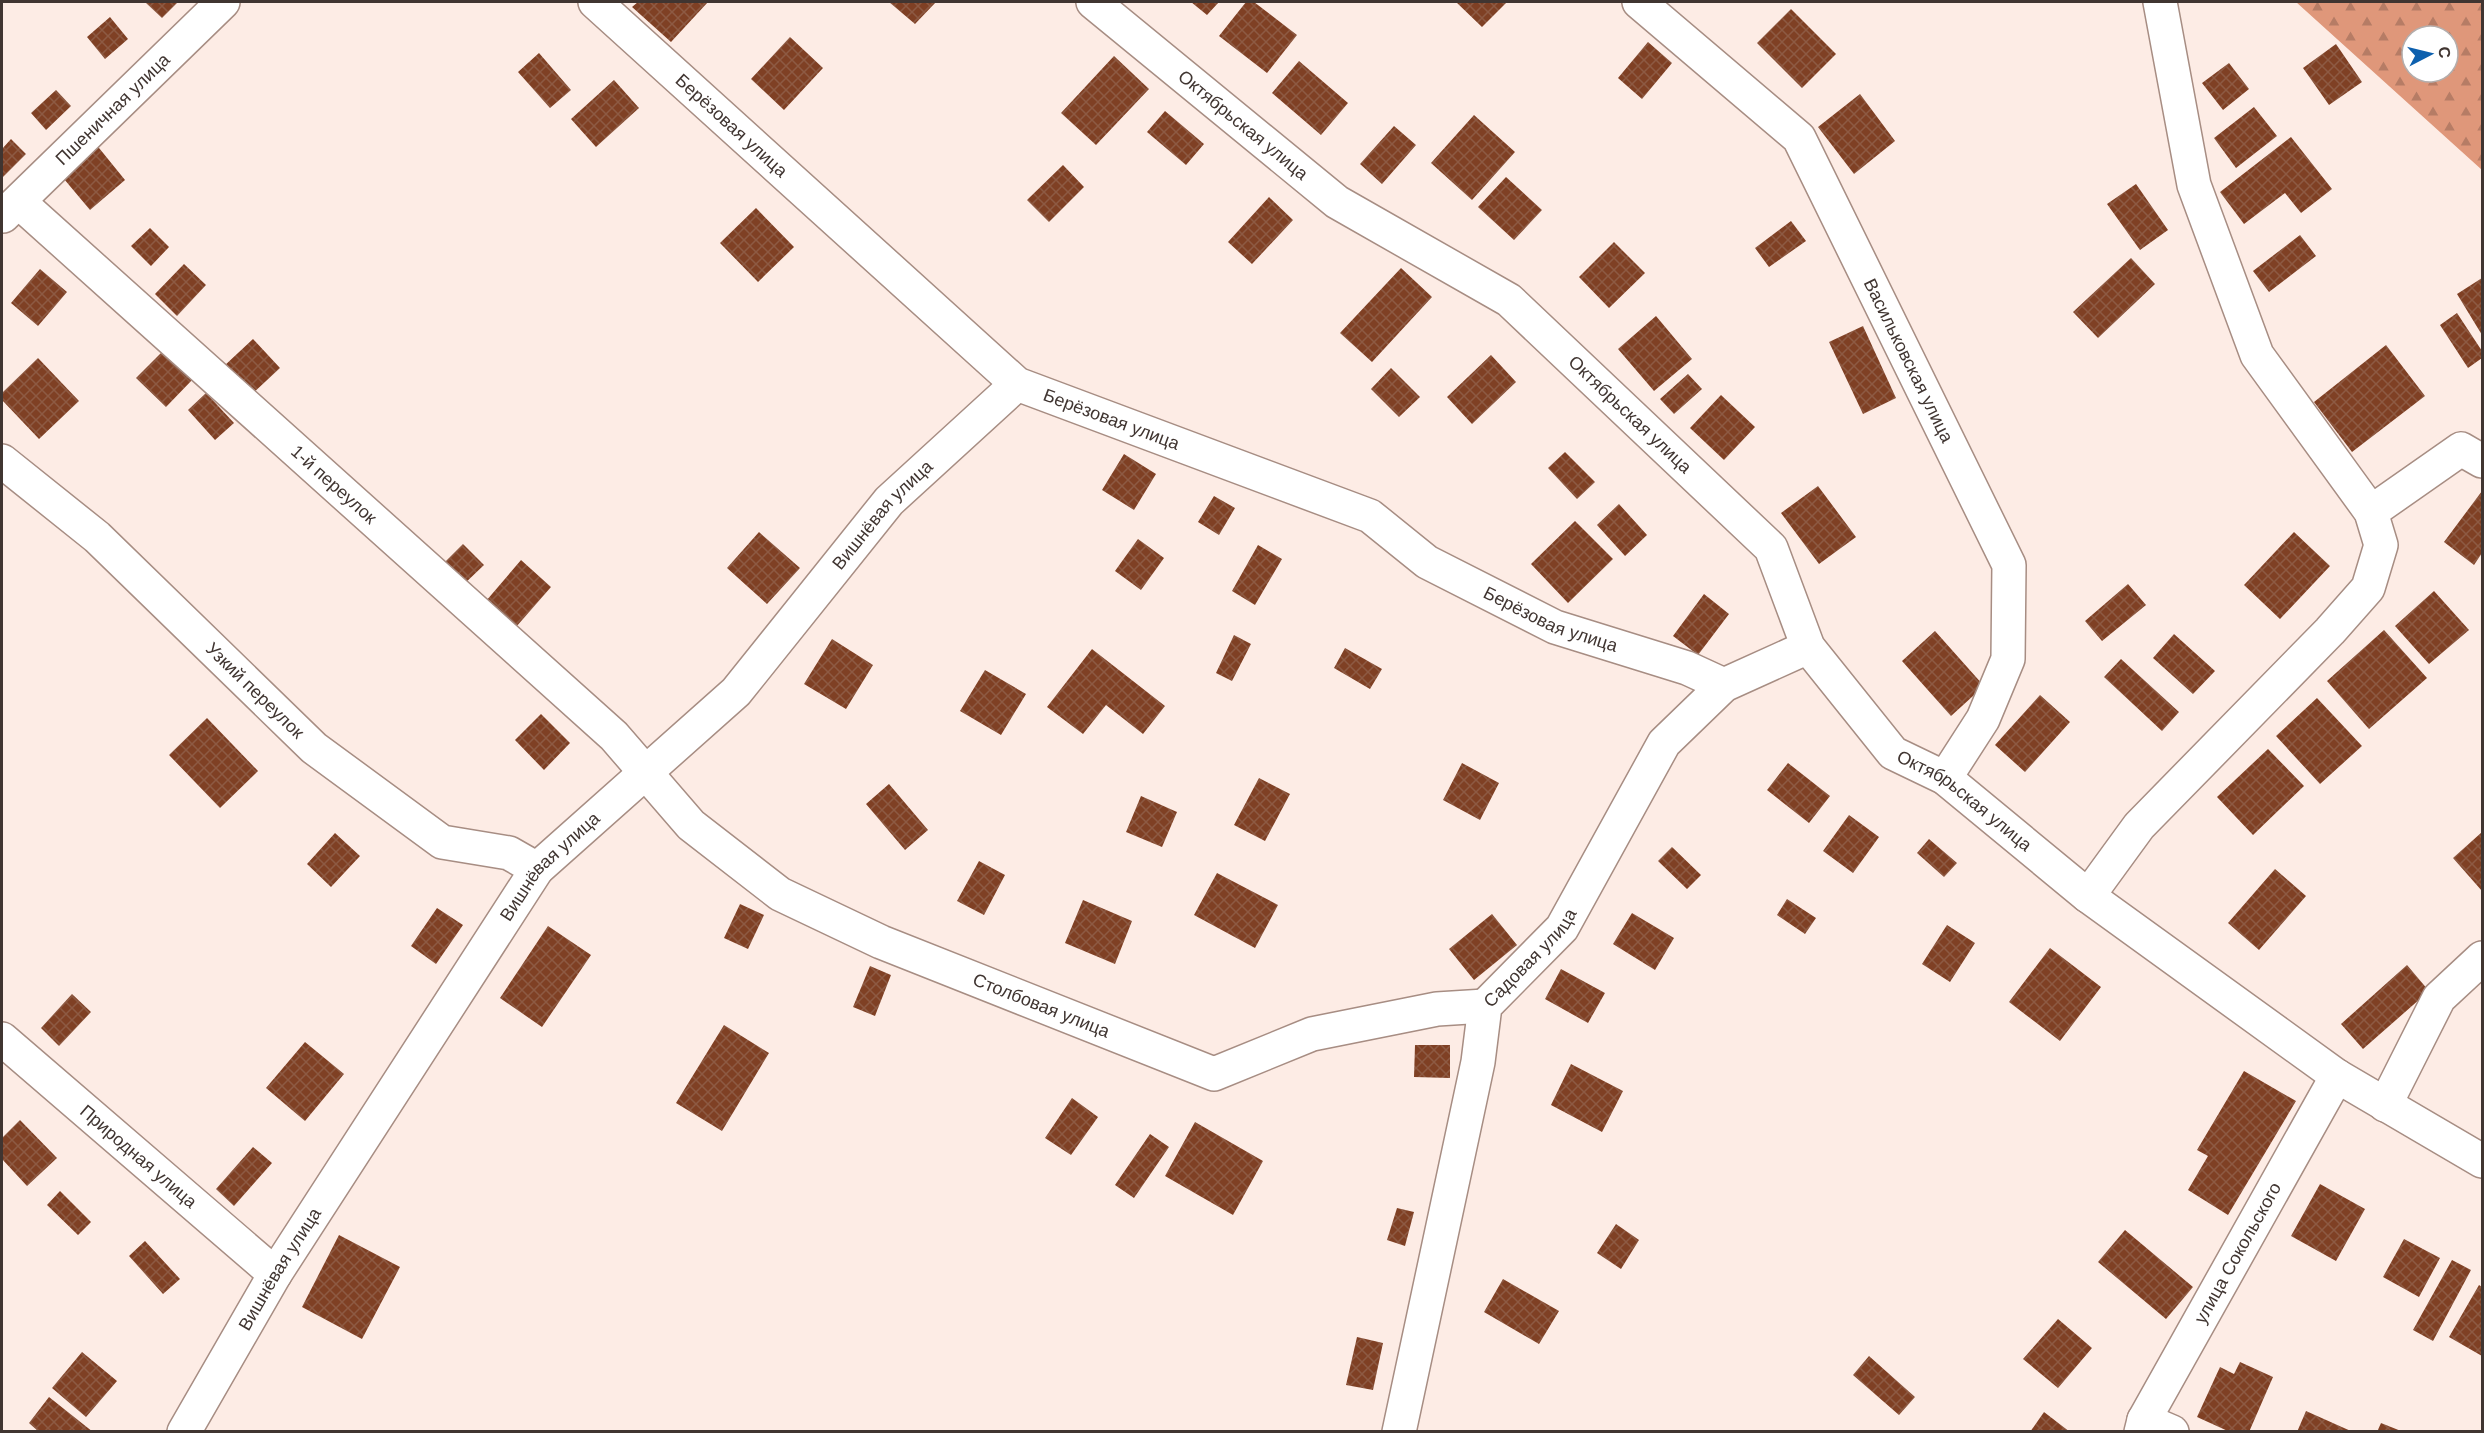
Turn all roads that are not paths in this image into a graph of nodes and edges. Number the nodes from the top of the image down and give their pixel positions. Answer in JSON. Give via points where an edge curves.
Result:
{"nodes":[{"id":1,"x":223,"y":2,"type":"edge"},
{"id":2,"x":595,"y":2,"type":"edge"},
{"id":3,"x":1093,"y":2,"type":"edge"},
{"id":4,"x":1639,"y":2,"type":"edge"},
{"id":5,"x":2160,"y":2,"type":"edge"},
{"id":6,"x":10,"y":210,"type":"edge"},
{"id":7,"x":1017,"y":384,"type":"junction"},
{"id":8,"x":2,"y":461,"type":"edge"},
{"id":9,"x":2482,"y":461,"type":"edge"},
{"id":10,"x":2372,"y":512,"type":"junction"},
{"id":11,"x":1808,"y":647,"type":"junction"},
{"id":12,"x":1724,"y":685,"type":"junction"},
{"id":13,"x":644,"y":773,"type":"junction"},
{"id":14,"x":1945,"y":778,"type":"junction"},
{"id":15,"x":537,"y":869,"type":"junction"},
{"id":16,"x":2088,"y":896,"type":"junction"},
{"id":17,"x":2482,"y":958,"type":"edge"},
{"id":18,"x":1485,"y":1006,"type":"junction"},
{"id":19,"x":2,"y":1039,"type":"edge"},
{"id":20,"x":2337,"y":1076,"type":"junction"},
{"id":21,"x":2385,"y":1105,"type":"junction"},
{"id":22,"x":2482,"y":1161,"type":"edge"},
{"id":23,"x":275,"y":1274,"type":"junction"},
{"id":24,"x":2152,"y":1428,"type":"edge"},
{"id":25,"x":184,"y":1431,"type":"edge"},
{"id":26,"x":1400,"y":1431,"type":"edge"}],
"edges":[{"from":1,"to":6,"type":"street","name":"Пшеничная улица"},
{"from":2,"to":7,"type":"street","name":"Берёзовая улица"},
{"from":3,"to":11,"type":"street","name":"Октябрьская улица","via":[[1337,202],[1509,300],[1770,548]]},
{"from":4,"to":14,"type":"street","name":"Васильковская улица","via":[[1799,138],[2009,565],[2008,659],[1983,719]]},
{"from":5,"to":10,"type":"street","via":[[2194,185],[2257,355]]},
{"from":6,"to":13,"type":"street","name":"1-й переулок","via":[[614,736]]},
{"from":7,"to":12,"type":"street","name":"Берёзовая улица","via":[[1370,516],[1427,562],[1555,627],[1687,668]]},
{"from":7,"to":13,"type":"street","name":"Вишнёвая улица","via":[[889,501],[736,692]]},
{"from":8,"to":15,"type":"street","name":"Узкий переулок","via":[[97,537],[314,748],[442,842],[509,853]]},
{"from":9,"to":10,"type":"street","via":[[2462,449]]},
{"from":10,"to":16,"type":"street","via":[[2381,545],[2368,588],[2139,826]]},
{"from":11,"to":12,"type":"street","name":"Садовая улица"},
{"from":11,"to":14,"type":"street","name":"Октябрьская улица","via":[[1893,753]]},
{"from":12,"to":18,"type":"street","name":"Садовая улица","via":[[1664,743],[1562,928]]},
{"from":13,"to":15,"type":"street","name":"Вишнёвая улица"},
{"from":13,"to":18,"type":"street","name":"Столбовая улица","via":[[691,825],[780,894],[880,942],[1214,1074],[1312,1034],[1437,1009]]},
{"from":14,"to":16,"type":"street","name":"Октябрьская улица"},
{"from":15,"to":23,"type":"street","name":"Вишнёвая улица"},
{"from":16,"to":20,"type":"street","name":"Октябрьская улица"},
{"from":17,"to":21,"type":"street","via":[[2439,998]]},
{"from":18,"to":26,"type":"street","name":"Садовая улица","via":[[1478,1062]]},
{"from":19,"to":23,"type":"street","name":"Природная улица"},
{"from":20,"to":21,"type":"street","name":"Октябрьская улица"},
{"from":20,"to":24,"type":"street","name":"улица Сокольского"},
{"from":21,"to":22,"type":"street","name":"Октябрьская улица"},
{"from":23,"to":25,"type":"street","name":"Вишнёвая улица"}]}
